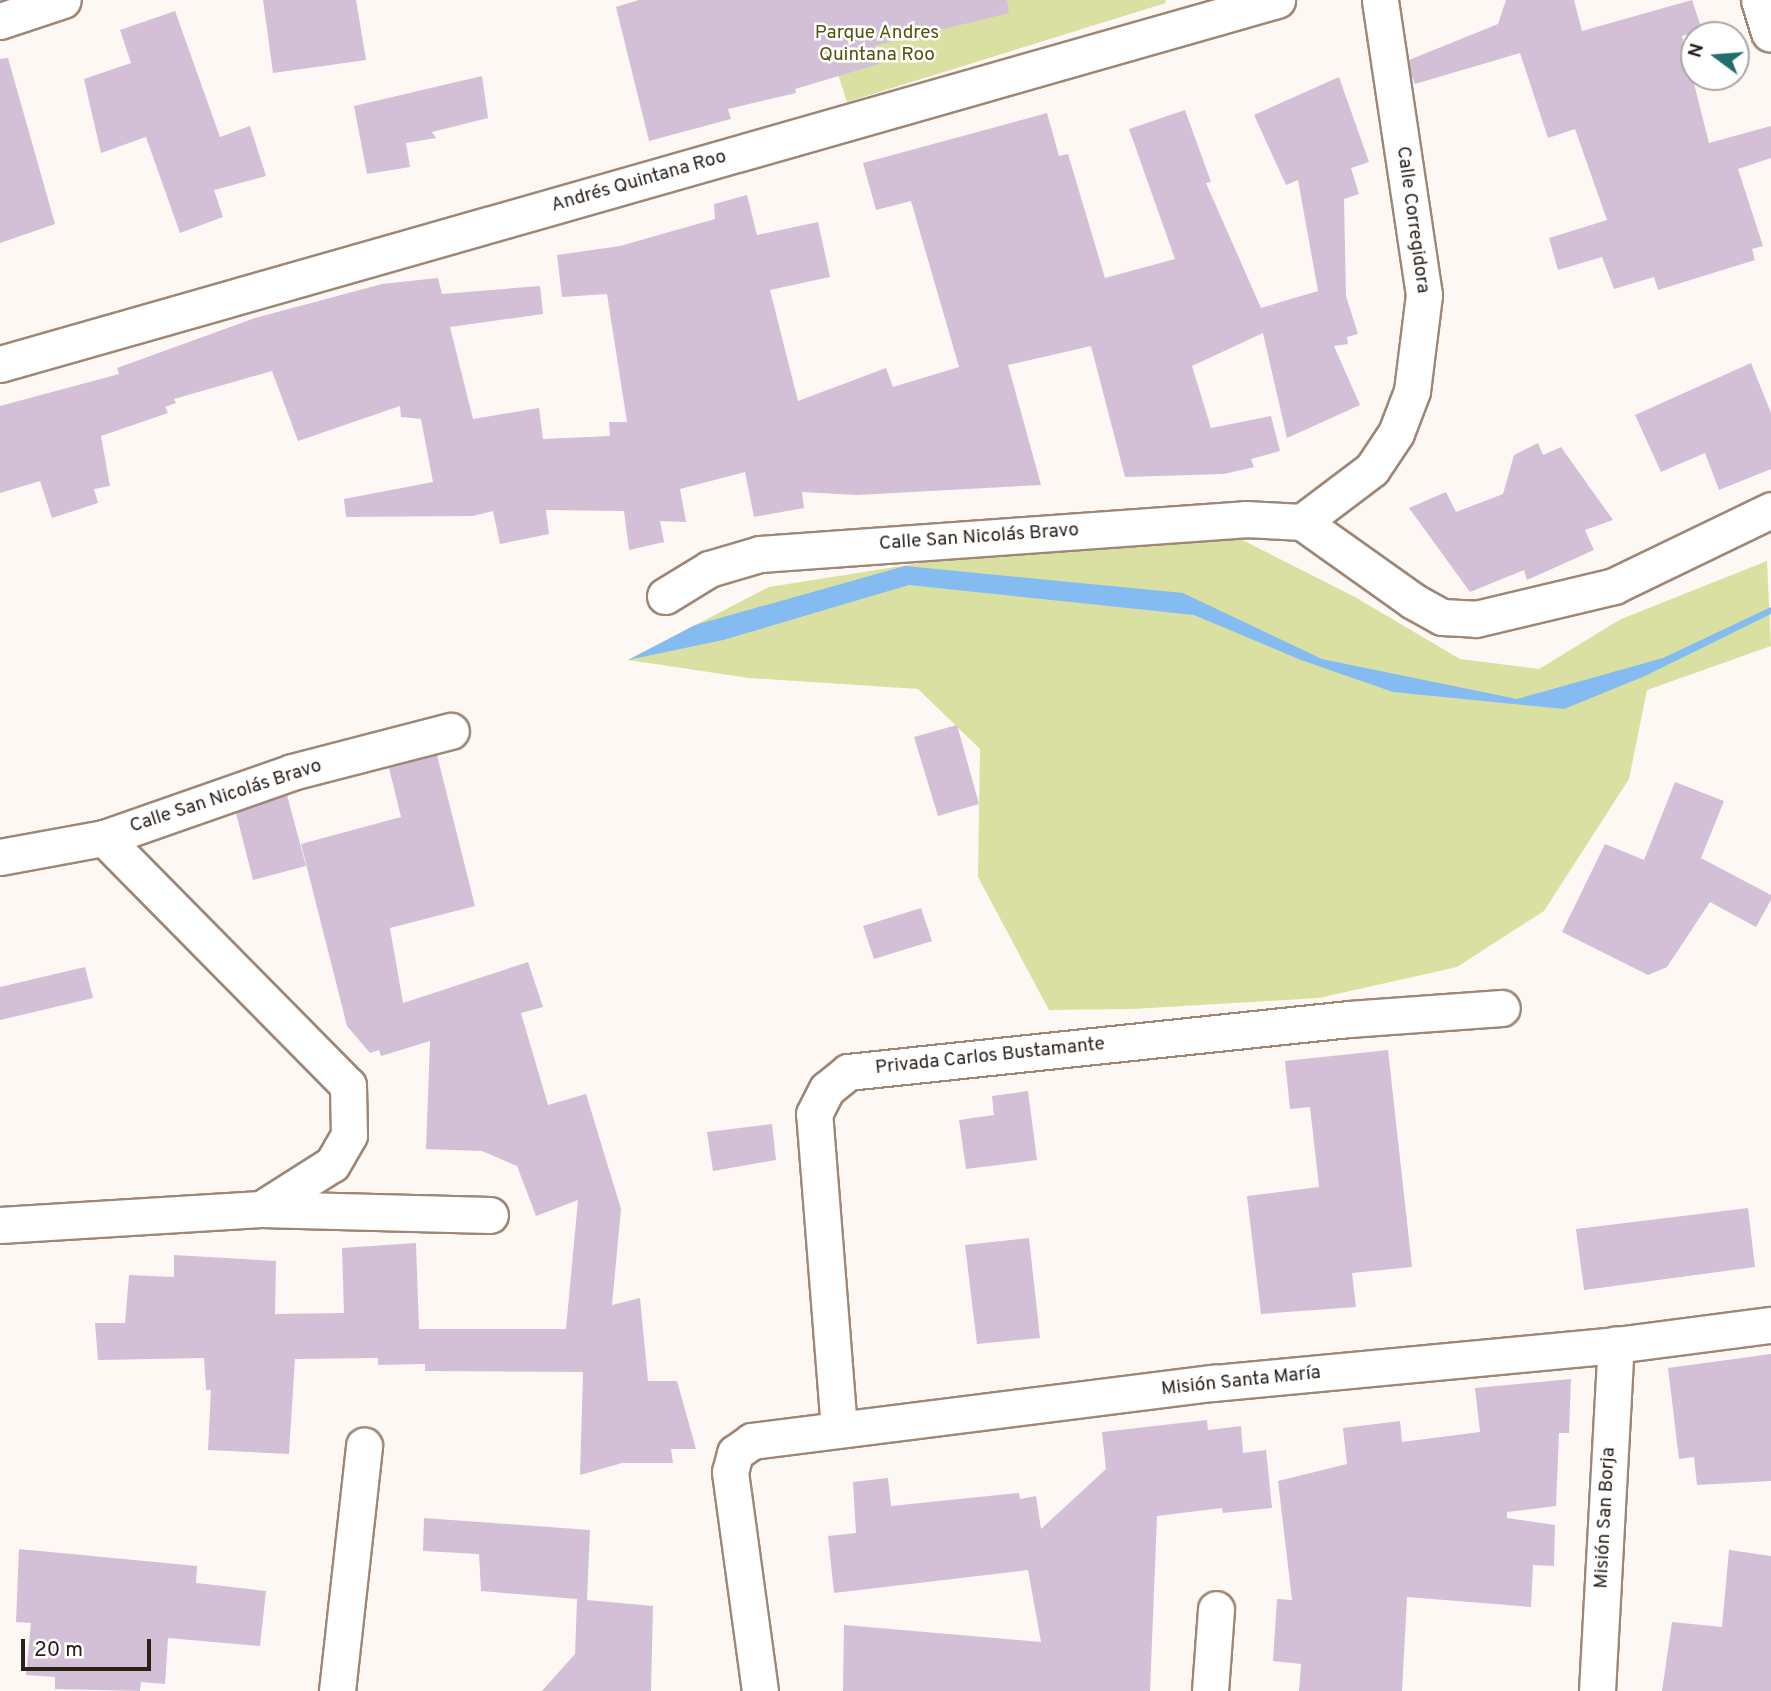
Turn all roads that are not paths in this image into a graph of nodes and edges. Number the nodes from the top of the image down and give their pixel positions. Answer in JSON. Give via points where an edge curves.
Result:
{"nodes":[{"id":1,"x":63,"y":0,"type":"edge"},
{"id":2,"x":1277,"y":0,"type":"edge"},
{"id":3,"x":1380,"y":0,"type":"edge"},
{"id":4,"x":1761,"y":0,"type":"edge"},
{"id":5,"x":0,"y":21,"type":"edge"},
{"id":6,"x":1771,"y":33,"type":"edge"},
{"id":7,"x":0,"y":365,"type":"edge"},
{"id":8,"x":1771,"y":510,"type":"edge"},
{"id":9,"x":1302,"y":522,"type":"junction"},
{"id":10,"x":665,"y":596,"type":"dead end"},
{"id":11,"x":451,"y":731,"type":"dead end"},
{"id":12,"x":104,"y":838,"type":"junction"},
{"id":13,"x":0,"y":857,"type":"edge"},
{"id":14,"x":1502,"y":1008,"type":"dead end"},
{"id":15,"x":261,"y":1209,"type":"junction"},
{"id":16,"x":490,"y":1215,"type":"dead end"},
{"id":17,"x":0,"y":1225,"type":"edge"},
{"id":18,"x":1771,"y":1325,"type":"edge"},
{"id":19,"x":1616,"y":1345,"type":"junction"},
{"id":20,"x":839,"y":1429,"type":"junction"},
{"id":21,"x":364,"y":1445,"type":"dead end"},
{"id":22,"x":1216,"y":1609,"type":"dead end"},
{"id":23,"x":337,"y":1691,"type":"edge"},
{"id":24,"x":760,"y":1691,"type":"edge"},
{"id":25,"x":1210,"y":1691,"type":"edge"},
{"id":26,"x":1597,"y":1691,"type":"edge"}],
"edges":[{"from":1,"to":5,"type":"street"},
{"from":2,"to":7,"type":"street","name":"Andrés Quintana Roo"},
{"from":3,"to":9,"type":"street","name":"Calle Corregidora","via":[[1424,295],[1412,391],[1395,433],[1372,469]]},
{"from":4,"to":6,"type":"street"},
{"from":8,"to":9,"type":"street","via":[[1614,586],[1476,619],[1442,617],[1413,601]]},
{"from":9,"to":10,"type":"street","name":"Calle San Nicolás Bravo","via":[[1245,519],[760,554],[709,569]]},
{"from":11,"to":12,"type":"street","name":"Calle San Nicolás Bravo","via":[[292,772]]},
{"from":12,"to":13,"type":"street","name":"Calle San Nicolás Bravo"},
{"from":12,"to":15,"type":"street","via":[[348,1085],[349,1135],[332,1164]]},
{"from":14,"to":20,"type":"street","name":"Privada Carlos Bustamante","via":[[1349,1019],[848,1072],[827,1089],[814,1114]]},
{"from":15,"to":16,"type":"street"},
{"from":15,"to":17,"type":"street"},
{"from":18,"to":19,"type":"street","name":"Misión Santa María"},
{"from":19,"to":20,"type":"street","name":"Misión Santa María","via":[[1214,1383]]},
{"from":19,"to":26,"type":"street","name":"Misión San Borja"},
{"from":20,"to":24,"type":"street","name":"Misión Santa María","via":[[752,1441],[735,1453],[730,1472]]},
{"from":21,"to":23,"type":"street"},
{"from":22,"to":25,"type":"street"}]}
